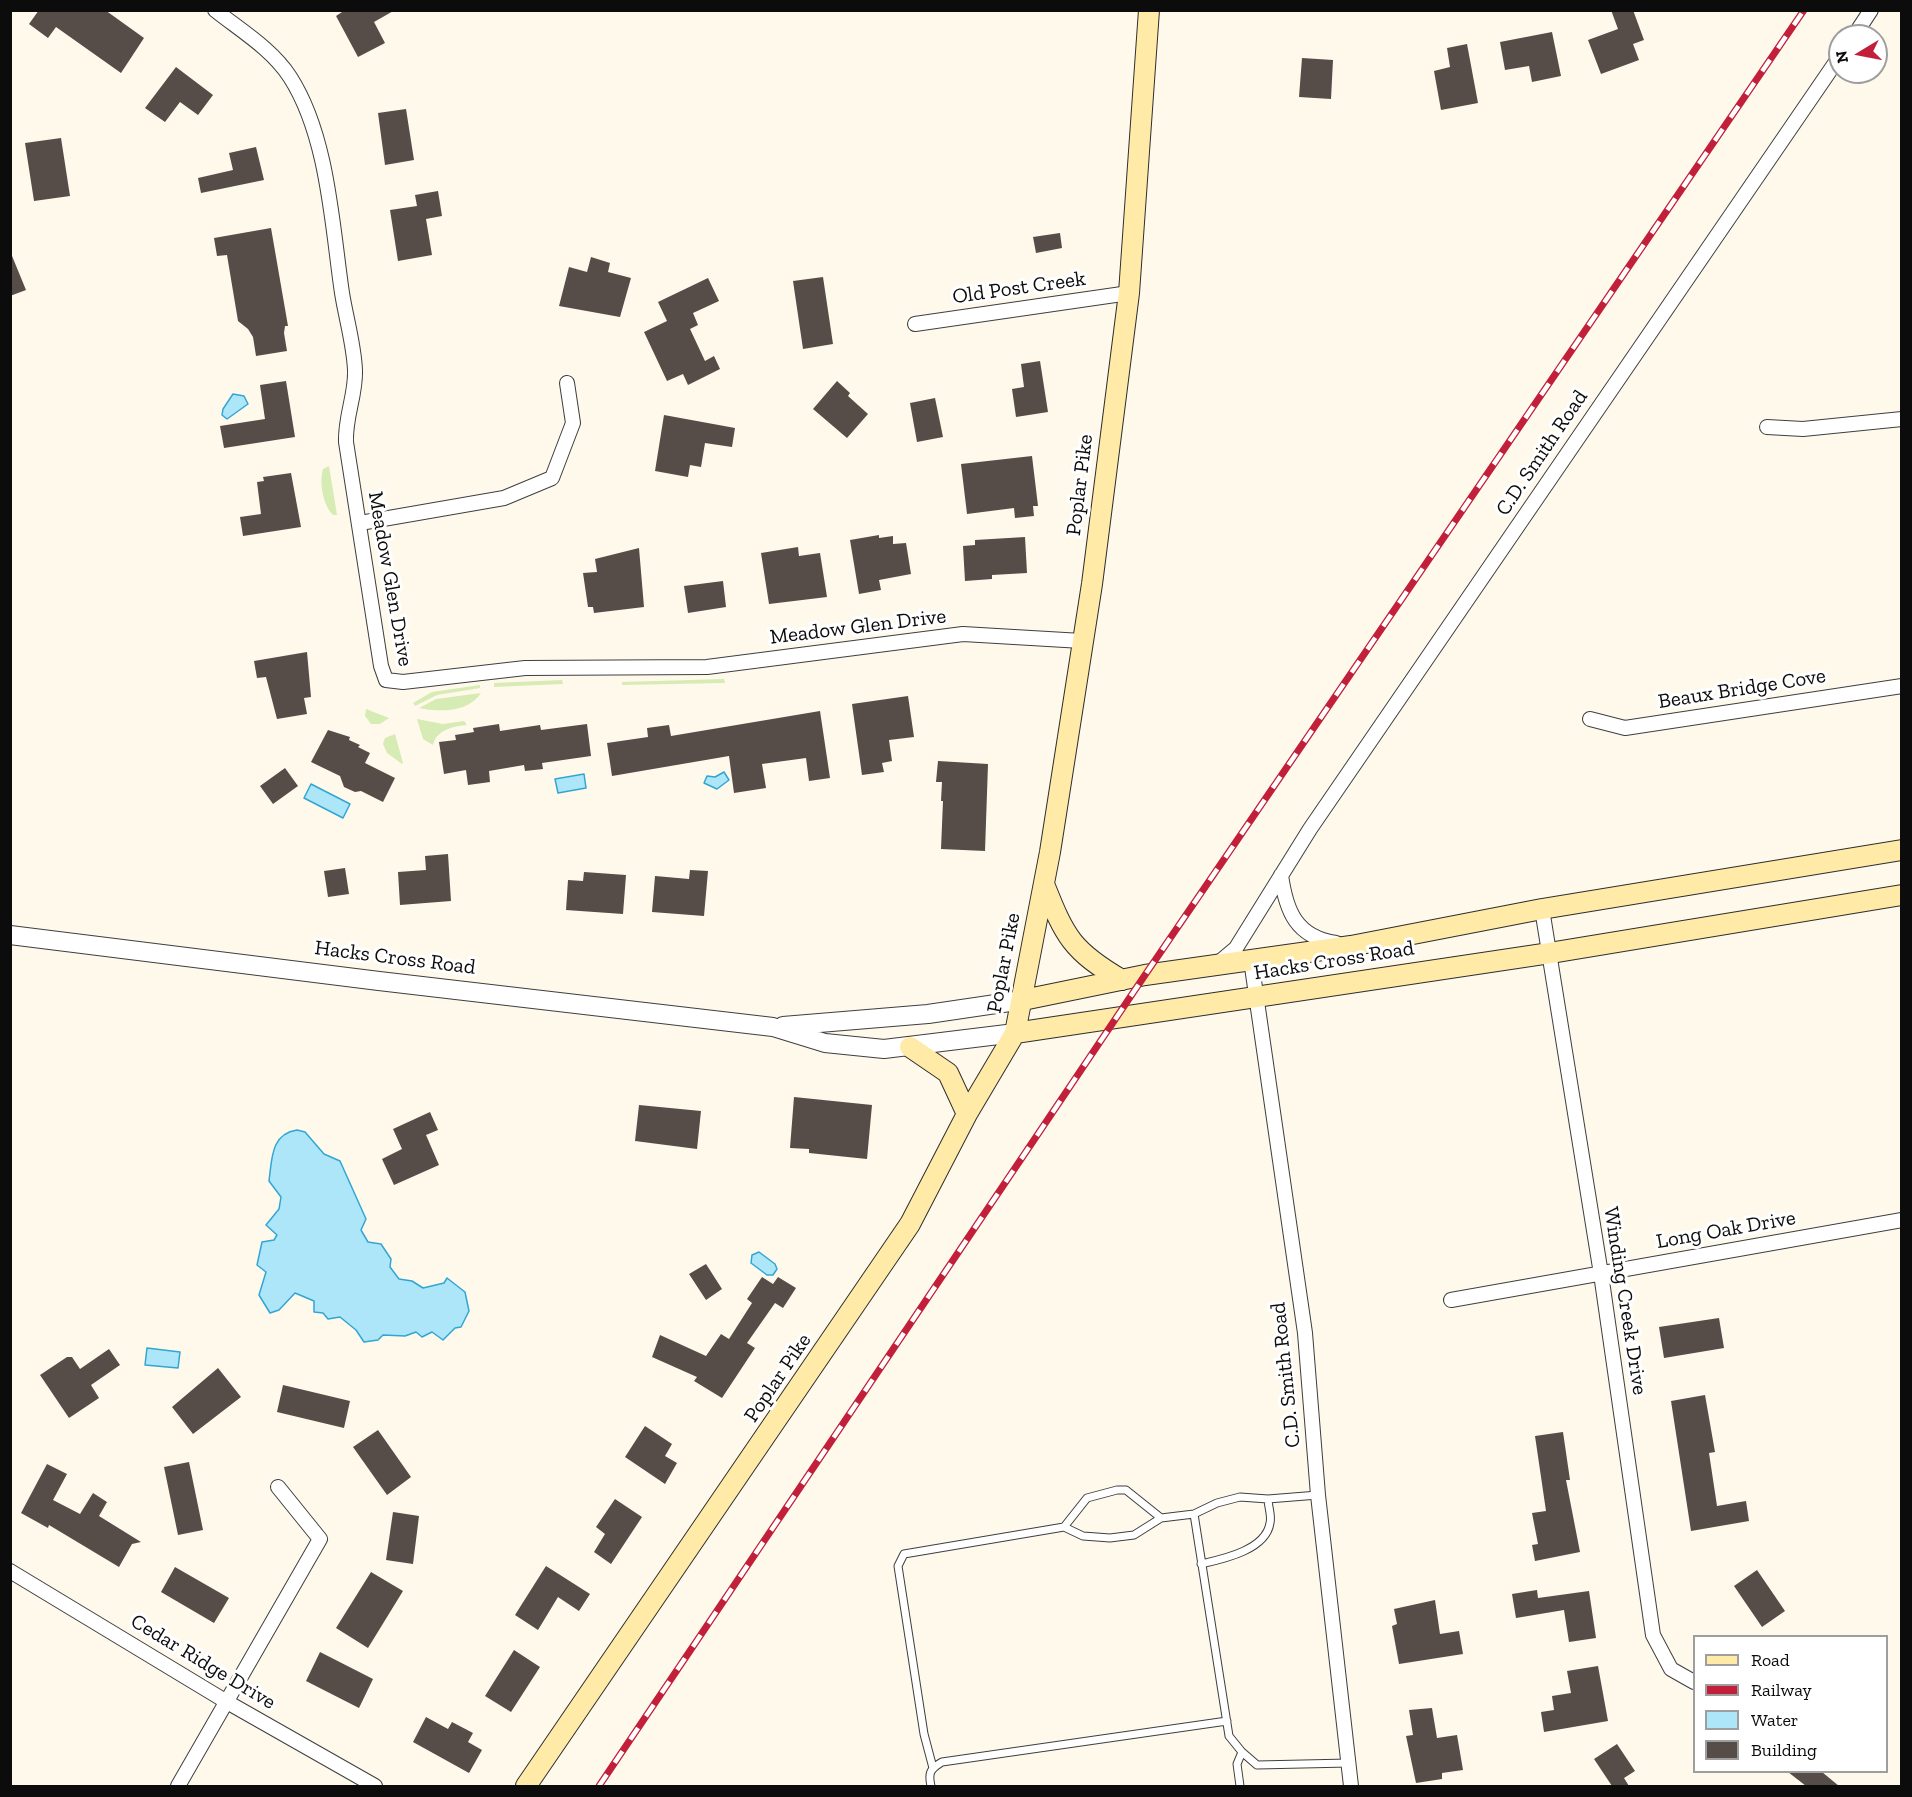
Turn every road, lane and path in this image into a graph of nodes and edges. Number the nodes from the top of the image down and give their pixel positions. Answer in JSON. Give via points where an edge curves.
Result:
{"nodes":[{"id":1,"x":214,"y":10,"type":"edge"},
{"id":2,"x":1149,"y":10,"type":"edge"},
{"id":3,"x":1871,"y":10,"type":"edge"},
{"id":4,"x":1862,"y":24,"type":"edge"},
{"id":5,"x":1828,"y":74,"type":"edge"},
{"id":6,"x":1129,"y":293,"type":"junction"},
{"id":7,"x":915,"y":324,"type":"dead end"},
{"id":8,"x":567,"y":383,"type":"dead end"},
{"id":9,"x":1902,"y":420,"type":"edge"},
{"id":10,"x":1767,"y":427,"type":"dead end"},
{"id":11,"x":360,"y":523,"type":"junction"},
{"id":12,"x":1082,"y":641,"type":"junction"},
{"id":13,"x":1902,"y":686,"type":"edge"},
{"id":14,"x":1590,"y":719,"type":"dead end"},
{"id":15,"x":1902,"y":850,"type":"edge"},
{"id":16,"x":1281,"y":875,"type":"junction"},
{"id":17,"x":1044,"y":884,"type":"junction"},
{"id":18,"x":1902,"y":895,"type":"edge"},
{"id":19,"x":1542,"y":909,"type":"junction"},
{"id":20,"x":10,"y":935,"type":"edge"},
{"id":21,"x":1351,"y":946,"type":"junction"},
{"id":22,"x":1550,"y":953,"type":"junction"},
{"id":23,"x":1251,"y":960,"type":"junction"},
{"id":24,"x":1214,"y":966,"type":"junction"},
{"id":25,"x":1122,"y":980,"type":"junction"},
{"id":26,"x":1257,"y":997,"type":"junction"},
{"id":27,"x":1023,"y":1000,"type":"junction"},
{"id":28,"x":773,"y":1027,"type":"junction"},
{"id":29,"x":1016,"y":1033,"type":"junction"},
{"id":30,"x":910,"y":1047,"type":"junction"},
{"id":31,"x":967,"y":1114,"type":"junction"},
{"id":32,"x":1902,"y":1220,"type":"edge"},
{"id":33,"x":1601,"y":1274,"type":"junction"},
{"id":34,"x":1451,"y":1300,"type":"dead end"},
{"id":35,"x":278,"y":1487,"type":"dead end"},
{"id":36,"x":1318,"y":1495,"type":"junction"},
{"id":37,"x":1268,"y":1499,"type":"junction"},
{"id":38,"x":1194,"y":1514,"type":"junction"},
{"id":39,"x":1161,"y":1518,"type":"junction"},
{"id":40,"x":1064,"y":1527,"type":"junction"},
{"id":41,"x":1201,"y":1564,"type":"junction"},
{"id":42,"x":10,"y":1571,"type":"edge"},
{"id":43,"x":1693,"y":1681,"type":"edge"},
{"id":44,"x":227,"y":1702,"type":"junction"},
{"id":45,"x":1227,"y":1721,"type":"junction"},
{"id":46,"x":1242,"y":1752,"type":"junction"},
{"id":47,"x":1349,"y":1763,"type":"junction"},
{"id":48,"x":933,"y":1768,"type":"junction"},
{"id":49,"x":178,"y":1786,"type":"edge"},
{"id":50,"x":375,"y":1786,"type":"edge"},
{"id":51,"x":526,"y":1786,"type":"edge"},
{"id":52,"x":931,"y":1786,"type":"edge"},
{"id":53,"x":1240,"y":1786,"type":"edge"},
{"id":54,"x":1351,"y":1786,"type":"edge"}],
"edges":[{"from":1,"to":11,"type":"street","name":"Meadow Glen Drive","via":[[263,47],[289,75],[306,107],[316,138],[355,370],[346,430]]},
{"from":2,"to":6,"type":"main road","name":"Poplar Pike"},
{"from":3,"to":4,"type":"street"},
{"from":5,"to":16,"type":"street","name":"C.D. Smith Road"},
{"from":6,"to":7,"type":"street","name":"Old Post Creek"},
{"from":6,"to":12,"type":"main road","name":"Poplar Pike"},
{"from":8,"to":11,"type":"street","via":[[573,423],[552,478],[504,498]]},
{"from":9,"to":10,"type":"street","via":[[1803,429]]},
{"from":11,"to":12,"type":"street","name":"Meadow Glen Drive","via":[[383,674],[393,682],[525,668],[707,667],[963,634]]},
{"from":12,"to":17,"type":"main road","name":"Poplar Pike"},
{"from":13,"to":14,"type":"street","name":"Beaux Bridge Cove","via":[[1625,728]]},
{"from":15,"to":19,"type":"main road","name":"Hacks Cross Road"},
{"from":16,"to":21,"type":"street","via":[[1291,915],[1303,928],[1317,940]]},
{"from":16,"to":24,"type":"street","name":"C.D. Smith Road","via":[[1236,948]]},
{"from":17,"to":25,"type":"main road","via":[[1061,928],[1074,947]]},
{"from":17,"to":27,"type":"main road","name":"Poplar Pike"},
{"from":18,"to":22,"type":"main road","name":"Hacks Cross Road"},
{"from":19,"to":21,"type":"main road","name":"Hacks Cross Road"},
{"from":19,"to":22,"type":"street","name":"Winding Creek Drive"},
{"from":20,"to":28,"type":"street","name":"Hacks Cross Road"},
{"from":21,"to":23,"type":"main road","name":"Hacks Cross Road"},
{"from":22,"to":26,"type":"main road","name":"Hacks Cross Road"},
{"from":22,"to":33,"type":"street","name":"Winding Creek Drive"},
{"from":23,"to":24,"type":"main road","name":"Hacks Cross Road"},
{"from":23,"to":26,"type":"street","name":"C.D. Smith Road"},
{"from":24,"to":25,"type":"main road","name":"Hacks Cross Road"},
{"from":25,"to":27,"type":"main road","name":"Hacks Cross Road"},
{"from":26,"to":29,"type":"main road","name":"Hacks Cross Road"},
{"from":26,"to":36,"type":"street","name":"C.D. Smith Road","via":[[1305,1333]]},
{"from":27,"to":28,"type":"street","name":"Hacks Cross Road","via":[[928,1014]]},
{"from":27,"to":29,"type":"main road","name":"Poplar Pike"},
{"from":28,"to":30,"type":"street","name":"Hacks Cross Road","via":[[825,1043],[884,1049]]},
{"from":29,"to":30,"type":"street","name":"Hacks Cross Road"},
{"from":29,"to":31,"type":"main road","name":"Poplar Pike"},
{"from":30,"to":31,"type":"main road","via":[[948,1073]]},
{"from":31,"to":51,"type":"main road","name":"Poplar Pike","via":[[910,1224]]},
{"from":32,"to":33,"type":"street","name":"Long Oak Drive"},
{"from":33,"to":34,"type":"street","name":"Long Oak Drive"},
{"from":33,"to":43,"type":"street","name":"Winding Creek Drive","via":[[1653,1635],[1671,1669]]},
{"from":35,"to":44,"type":"street","via":[[320,1539]]},
{"from":36,"to":37,"type":"lane"},
{"from":36,"to":47,"type":"street","name":"C.D. Smith Road"},
{"from":37,"to":38,"type":"lane","via":[[1240,1497]]},
{"from":37,"to":41,"type":"lane","via":[[1270,1524],[1259,1542],[1228,1558]]},
{"from":38,"to":39,"type":"lane"},
{"from":38,"to":41,"type":"lane"},
{"from":39,"to":40,"type":"lane","via":[[1134,1535],[1110,1538],[1083,1536]]},
{"from":39,"to":40,"type":"lane","via":[[1126,1491],[1117,1490],[1087,1498]]},
{"from":40,"to":48,"type":"lane","via":[[903,1554],[898,1566],[924,1734]]},
{"from":41,"to":45,"type":"lane"},
{"from":42,"to":44,"type":"street","name":"Cedar Ridge Drive"},
{"from":44,"to":49,"type":"street"},
{"from":44,"to":50,"type":"street","name":"Cedar Ridge Drive"},
{"from":45,"to":46,"type":"lane","via":[[1229,1736]]},
{"from":45,"to":48,"type":"lane","via":[[942,1762]]},
{"from":46,"to":47,"type":"lane","via":[[1257,1765]]},
{"from":46,"to":53,"type":"lane","via":[[1237,1764]]},
{"from":47,"to":54,"type":"street","name":"C.D. Smith Road"},
{"from":48,"to":52,"type":"lane","via":[[929,1775]]}]}
